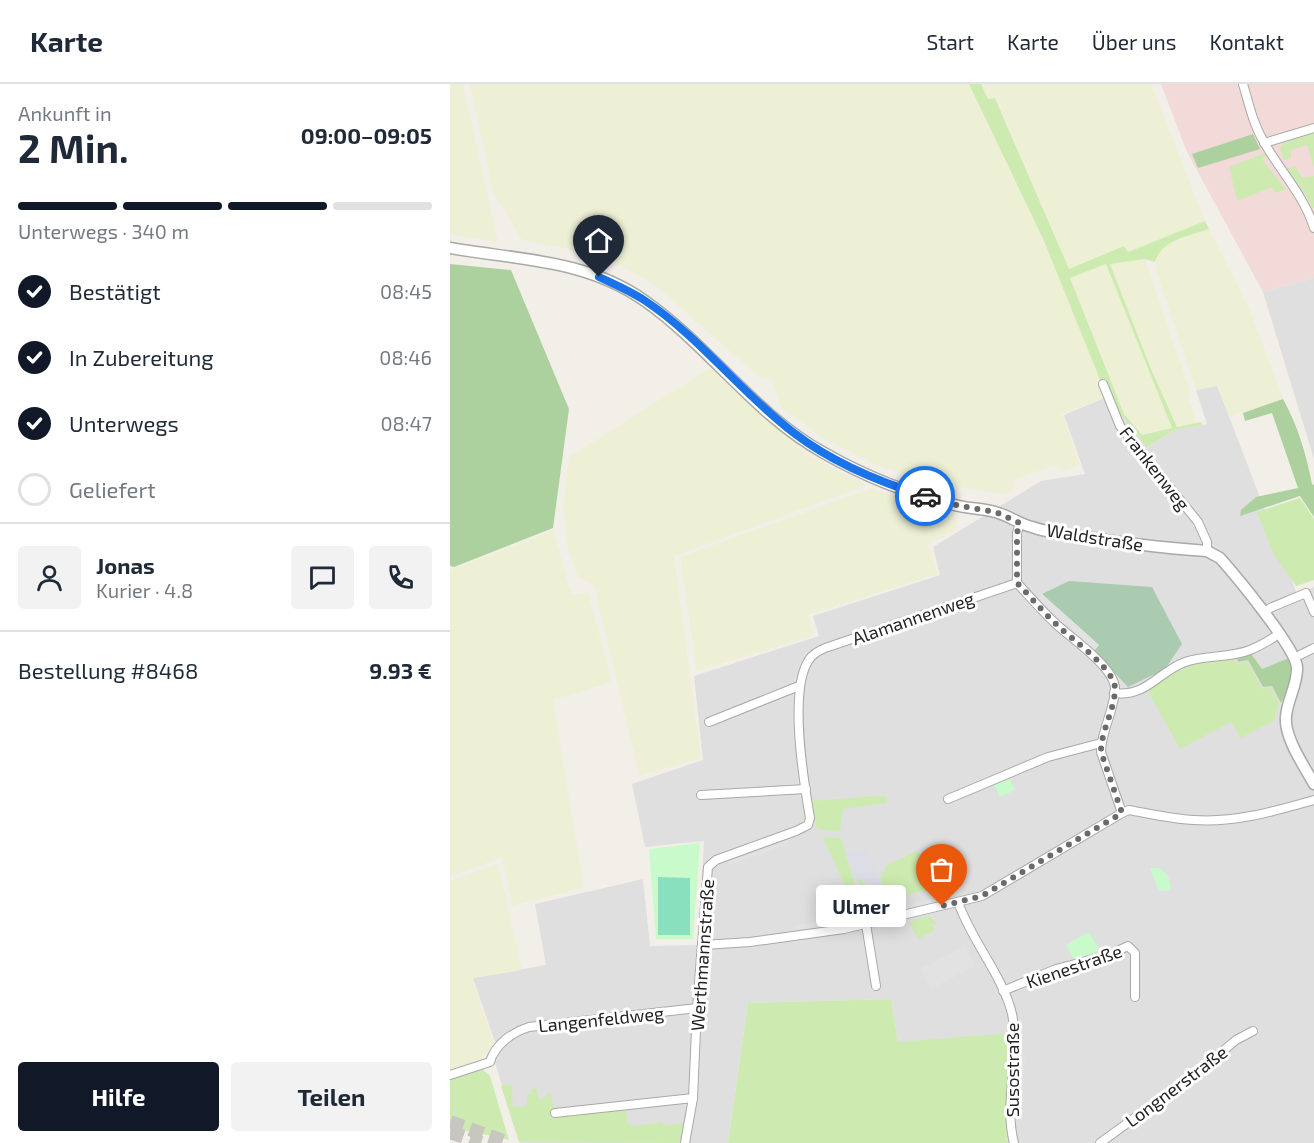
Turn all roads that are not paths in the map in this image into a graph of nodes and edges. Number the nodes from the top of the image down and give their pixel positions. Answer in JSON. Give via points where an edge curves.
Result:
{"nodes":[{"id":1,"x":1243,"y":84,"type":"edge"},
{"id":2,"x":1314,"y":128,"type":"edge"},
{"id":3,"x":1264,"y":143,"type":"junction"},
{"id":4,"x":1314,"y":228,"type":"edge"},
{"id":5,"x":450,"y":248,"type":"edge"},
{"id":6,"x":1103,"y":384,"type":"dead end"},
{"id":7,"x":1020,"y":523,"type":"junction"},
{"id":8,"x":1208,"y":551,"type":"junction"},
{"id":9,"x":1017,"y":583,"type":"junction"},
{"id":10,"x":1314,"y":612,"type":"edge"},
{"id":11,"x":1263,"y":614,"type":"junction"},
{"id":12,"x":1279,"y":634,"type":"junction"},
{"id":13,"x":1314,"y":648,"type":"edge"},
{"id":14,"x":812,"y":657,"type":"joint"},
{"id":15,"x":1294,"y":658,"type":"junction"},
{"id":16,"x":800,"y":686,"type":"junction"},
{"id":17,"x":1114,"y":693,"type":"junction"},
{"id":18,"x":709,"y":722,"type":"dead end"},
{"id":19,"x":1101,"y":743,"type":"junction"},
{"id":20,"x":1314,"y":784,"type":"edge"},
{"id":21,"x":806,"y":789,"type":"junction"},
{"id":22,"x":700,"y":795,"type":"dead end"},
{"id":23,"x":948,"y":799,"type":"dead end"},
{"id":24,"x":1314,"y":800,"type":"edge"},
{"id":25,"x":1122,"y":813,"type":"junction"},
{"id":26,"x":958,"y":902,"type":"junction"},
{"id":27,"x":866,"y":924,"type":"junction"},
{"id":28,"x":703,"y":945,"type":"junction"},
{"id":29,"x":876,"y":986,"type":"dead end"},
{"id":30,"x":1003,"y":991,"type":"junction"},
{"id":31,"x":1135,"y":997,"type":"dead end"},
{"id":32,"x":697,"y":1008,"type":"junction"},
{"id":33,"x":1253,"y":1031,"type":"dead end"},
{"id":34,"x":450,"y":1075,"type":"edge"},
{"id":35,"x":693,"y":1098,"type":"junction"},
{"id":36,"x":555,"y":1113,"type":"dead end"},
{"id":37,"x":685,"y":1143,"type":"edge"},
{"id":38,"x":1014,"y":1143,"type":"edge"},
{"id":39,"x":1100,"y":1143,"type":"edge"}],
"edges":[{"from":1,"to":3,"type":"street"},
{"from":2,"to":3,"type":"street"},
{"from":3,"to":4,"type":"street","via":[[1300,195]]},
{"from":5,"to":7,"type":"street","name":"Waldstraße","via":[[559,264],[622,288],[680,328],[774,417],[822,452],[887,484],[960,506],[996,512]]},
{"from":6,"to":8,"type":"street","name":"Frankenweg","via":[[1120,426],[1198,522]]},
{"from":7,"to":8,"type":"street","name":"Waldstraße","via":[[1091,538]]},
{"from":7,"to":9,"type":"street"},
{"from":8,"to":11,"type":"street","via":[[1220,558]]},
{"from":9,"to":14,"type":"street","name":"Alamannenweg","via":[[831,646]]},
{"from":9,"to":17,"type":"street","via":[[1104,668],[1113,679]]},
{"from":10,"to":11,"type":"street","via":[[1306,593]]},
{"from":11,"to":12,"type":"street"},
{"from":12,"to":15,"type":"street"},
{"from":12,"to":17,"type":"street","via":[[1249,651],[1186,662],[1127,695]]},
{"from":13,"to":15,"type":"street"},
{"from":14,"to":16,"type":"street","name":"Werthmannstraße"},
{"from":15,"to":20,"type":"street","via":[[1297,667],[1286,726]]},
{"from":16,"to":18,"type":"street"},
{"from":16,"to":21,"type":"street","name":"Werthmannstraße"},
{"from":17,"to":19,"type":"street"},
{"from":19,"to":23,"type":"street","via":[[1043,759]]},
{"from":19,"to":25,"type":"street"},
{"from":21,"to":22,"type":"street"},
{"from":21,"to":28,"type":"street","name":"Werthmannstraße","via":[[808,825],[716,860],[708,867]]},
{"from":24,"to":25,"type":"street","via":[[1227,819],[1195,820],[1129,810]]},
{"from":25,"to":26,"type":"street","via":[[982,896]]},
{"from":26,"to":27,"type":"street"},
{"from":26,"to":30,"type":"street","name":"Susostraße"},
{"from":27,"to":28,"type":"street"},
{"from":27,"to":29,"type":"street"},
{"from":28,"to":32,"type":"street","name":"Werthmannstraße"},
{"from":30,"to":31,"type":"street","name":"Kienestraße","via":[[1128,946],[1135,953]]},
{"from":30,"to":38,"type":"street","name":"Susostraße","via":[[1012,1012],[1015,1034],[1011,1110]]},
{"from":32,"to":34,"type":"street","name":"Langenfeldweg","via":[[529,1027],[516,1031],[499,1046],[490,1062]]},
{"from":32,"to":35,"type":"street","name":"Werthmannstraße"},
{"from":33,"to":39,"type":"street","name":"Longnerstraße"},
{"from":35,"to":36,"type":"street"},
{"from":35,"to":37,"type":"street","name":"Werthmannstraße"}]}
